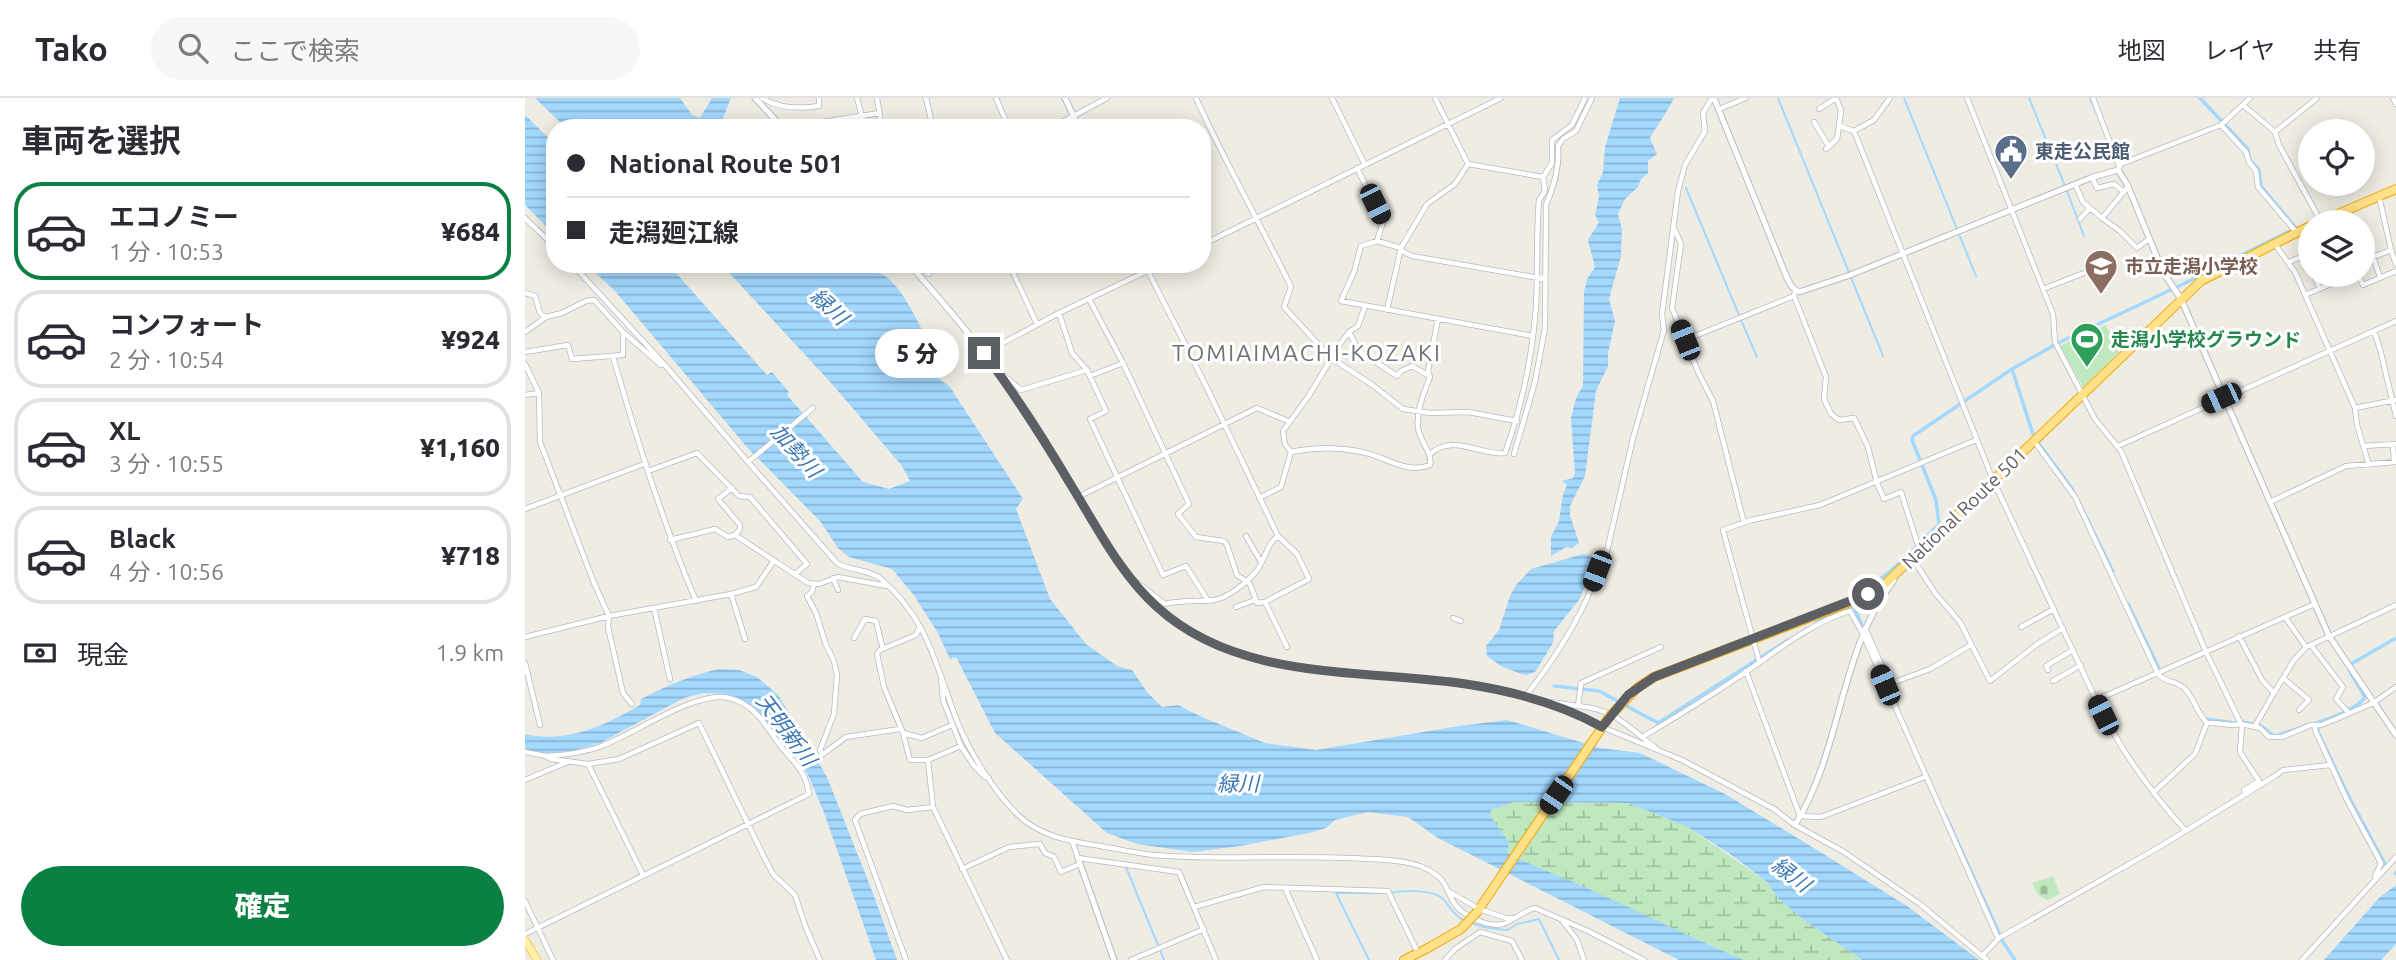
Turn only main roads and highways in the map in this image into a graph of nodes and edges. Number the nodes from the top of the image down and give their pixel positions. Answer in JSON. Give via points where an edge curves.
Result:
{"nodes":[{"id":1,"x":2396,"y":189,"type":"edge"},
{"id":2,"x":2347,"y":210,"type":"edge"},
{"id":3,"x":2298,"y":229,"type":"edge"},
{"id":4,"x":525,"y":937,"type":"edge"},
{"id":5,"x":1419,"y":957,"type":"edge"},
{"id":6,"x":537,"y":960,"type":"edge"},
{"id":7,"x":1404,"y":960,"type":"edge"}],
"edges":[{"from":1,"to":2,"type":"highway"},
{"from":3,"to":5,"type":"highway","name":"National Route 501","bridge":true,"via":[[2201,281],[1920,545],[1913,559],[1884,585],[1851,602],[1654,677],[1637,688],[1601,728],[1479,909],[1461,929]]},
{"from":4,"to":6,"type":"main road"},
{"from":5,"to":7,"type":"highway","name":"National Route 501"}]}
